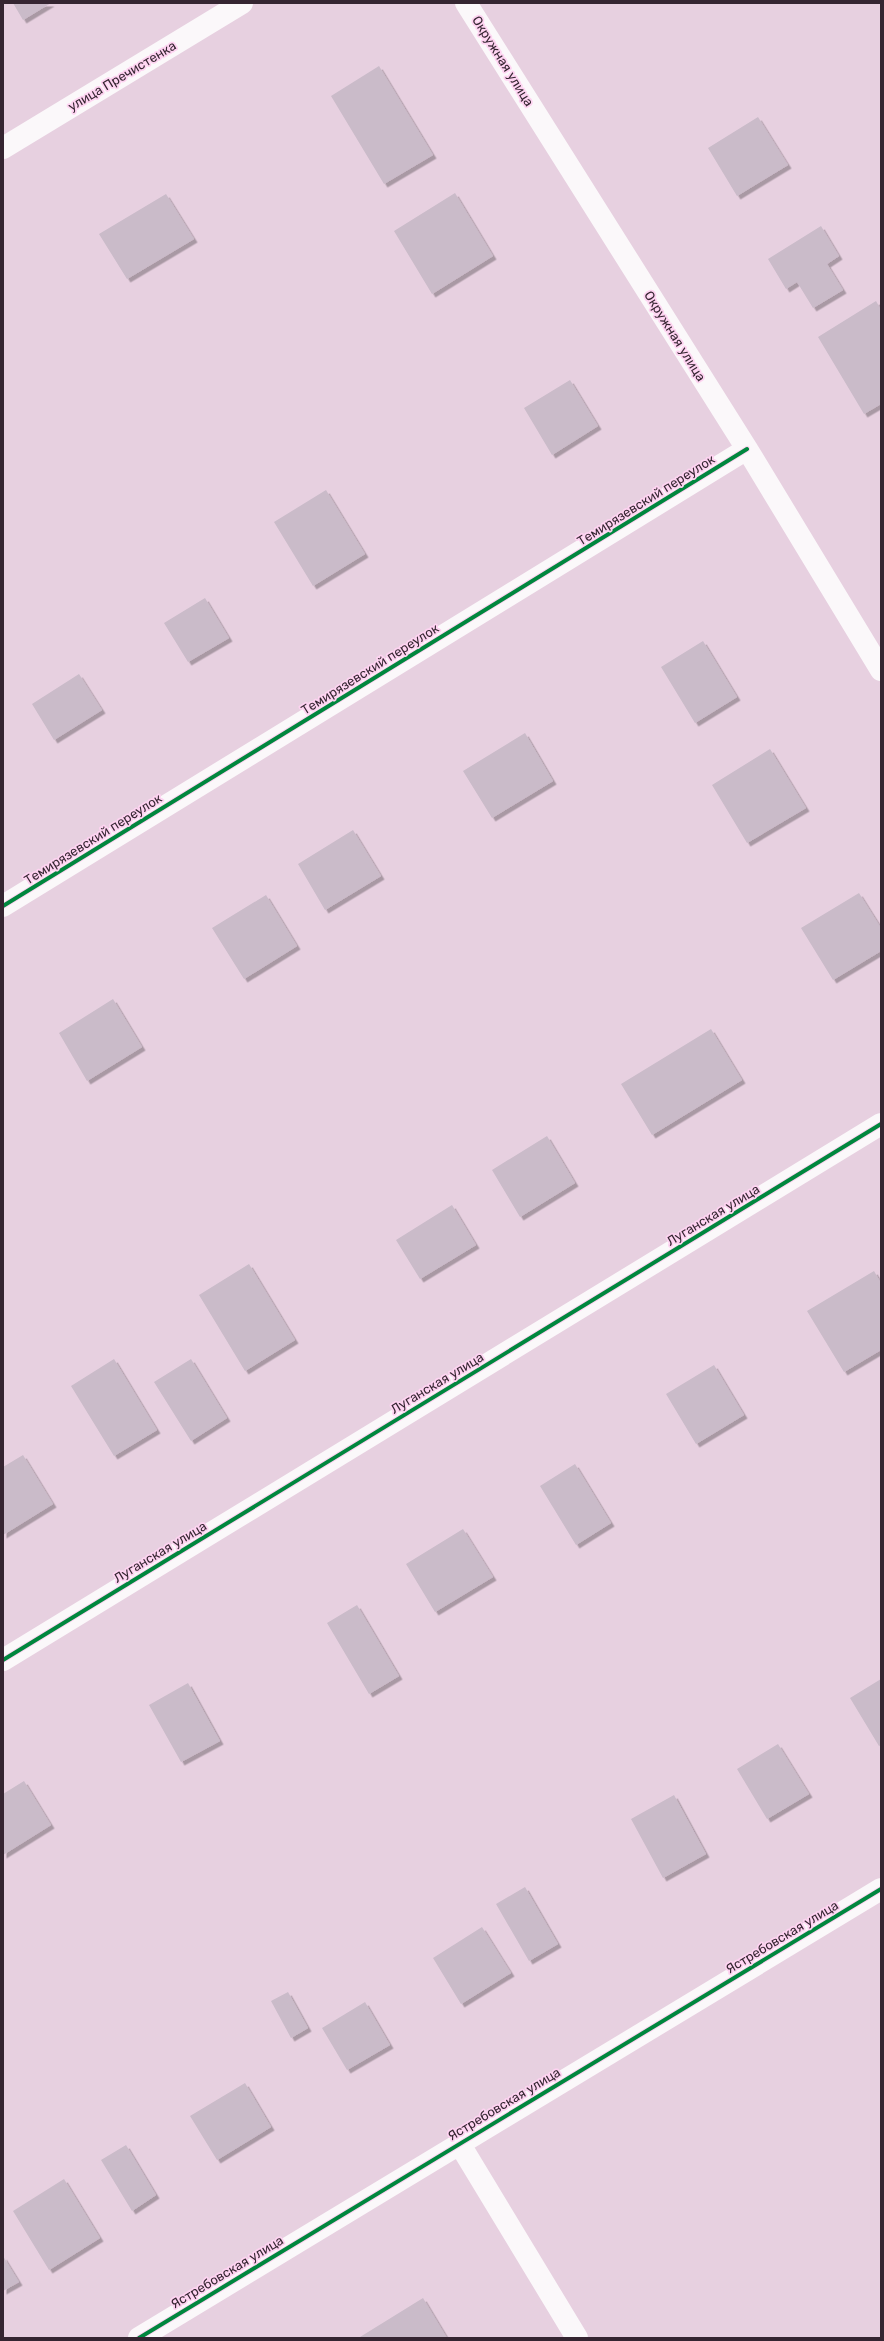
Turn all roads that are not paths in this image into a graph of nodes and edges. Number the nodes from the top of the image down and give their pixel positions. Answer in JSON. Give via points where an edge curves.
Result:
{"nodes":[{"id":1,"x":242,"y":3,"type":"edge"},
{"id":2,"x":466,"y":3,"type":"edge"},
{"id":3,"x":3,"y":148,"type":"edge"},
{"id":4,"x":746,"y":449,"type":"junction"},
{"id":5,"x":881,"y":670,"type":"edge"},
{"id":6,"x":3,"y":906,"type":"edge"},
{"id":7,"x":881,"y":1124,"type":"edge"},
{"id":8,"x":3,"y":1660,"type":"edge"},
{"id":9,"x":881,"y":1889,"type":"edge"},
{"id":10,"x":459,"y":2143,"type":"junction"},
{"id":11,"x":138,"y":2338,"type":"edge"},
{"id":12,"x":577,"y":2338,"type":"edge"}],
"edges":[{"from":1,"to":3,"type":"street","name":"улица Пречистенка"},
{"from":2,"to":4,"type":"street","name":"Окружная улица"},
{"from":4,"to":5,"type":"street","name":"Окружная улица"},
{"from":4,"to":6,"type":"street","name":"Темирязевский переулок"},
{"from":7,"to":8,"type":"street","name":"Луганская улица"},
{"from":9,"to":10,"type":"street","name":"Ястребовская улица"},
{"from":10,"to":11,"type":"street","name":"Ястребовская улица"},
{"from":10,"to":12,"type":"street"}]}
